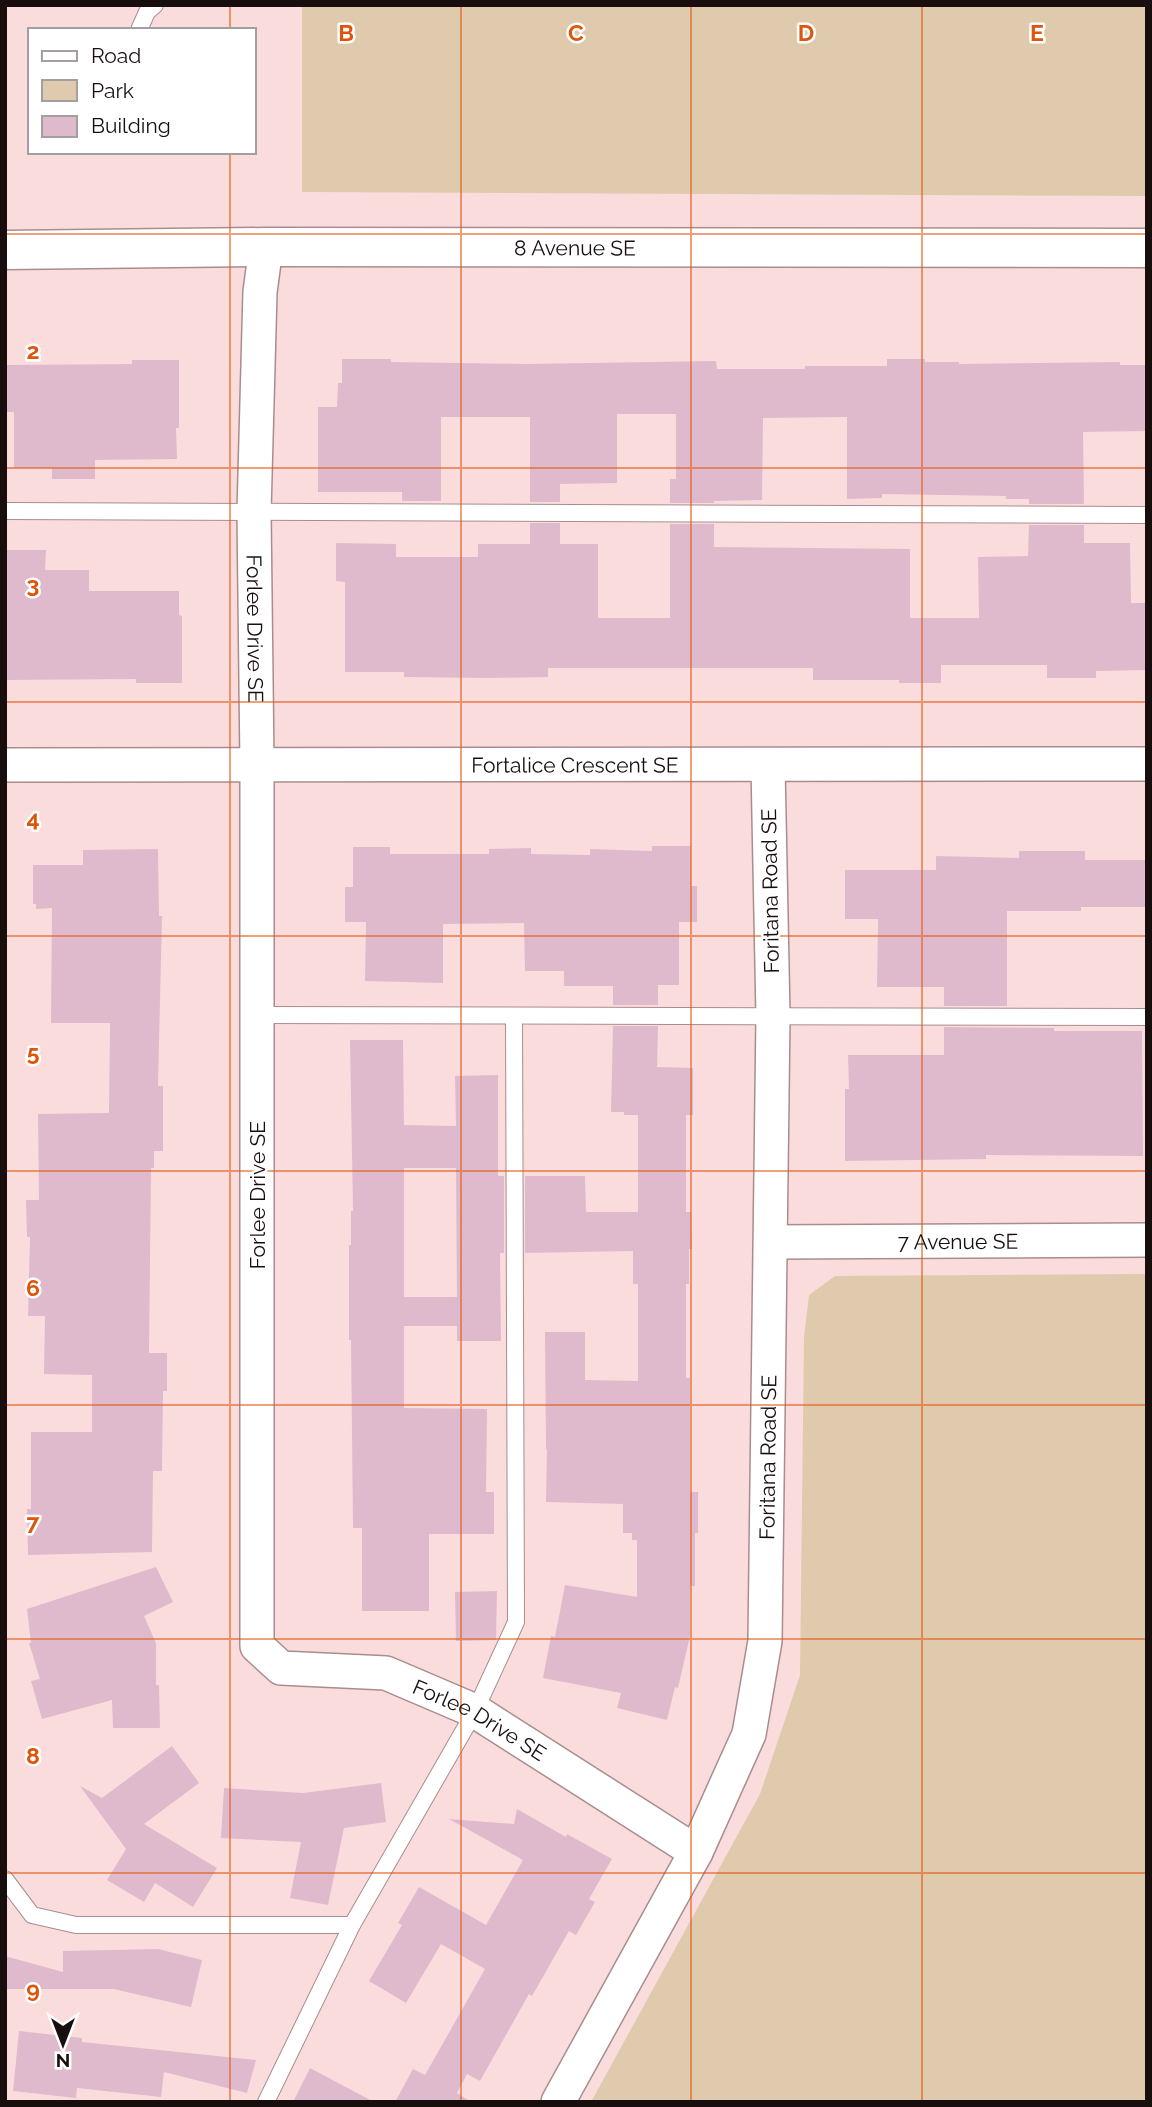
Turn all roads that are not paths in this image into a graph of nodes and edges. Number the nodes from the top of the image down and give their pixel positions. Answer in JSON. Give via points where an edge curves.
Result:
{"nodes":[{"id":1,"x":155,"y":5,"type":"edge"},
{"id":2,"x":140,"y":28,"type":"edge"},
{"id":3,"x":266,"y":247,"type":"junction"},
{"id":4,"x":1147,"y":248,"type":"edge"},
{"id":5,"x":5,"y":250,"type":"edge"},
{"id":6,"x":5,"y":511,"type":"edge"},
{"id":7,"x":254,"y":512,"type":"junction"},
{"id":8,"x":1147,"y":515,"type":"edge"},
{"id":9,"x":257,"y":764,"type":"junction"},
{"id":10,"x":1147,"y":764,"type":"edge"},
{"id":11,"x":5,"y":765,"type":"edge"},
{"id":12,"x":768,"y":766,"type":"junction"},
{"id":13,"x":258,"y":1015,"type":"junction"},
{"id":14,"x":514,"y":1016,"type":"junction"},
{"id":15,"x":773,"y":1017,"type":"junction"},
{"id":16,"x":1147,"y":1017,"type":"edge"},
{"id":17,"x":1147,"y":1240,"type":"edge"},
{"id":18,"x":771,"y":1242,"type":"junction"},
{"id":19,"x":475,"y":1711,"type":"junction"},
{"id":20,"x":696,"y":1852,"type":"junction"},
{"id":21,"x":5,"y":1879,"type":"edge"},
{"id":22,"x":352,"y":1925,"type":"junction"},
{"id":23,"x":266,"y":2102,"type":"edge"},
{"id":24,"x":558,"y":2102,"type":"edge"}],
"edges":[{"from":1,"to":2,"type":"lane"},
{"from":3,"to":4,"type":"street","name":"8 Avenue SE"},
{"from":3,"to":5,"type":"street","name":"8 Avenue SE"},
{"from":3,"to":7,"type":"street","name":"Forlee Drive SE","via":[[260,292]]},
{"from":6,"to":7,"type":"lane"},
{"from":7,"to":8,"type":"lane"},
{"from":7,"to":9,"type":"street","name":"Forlee Drive SE"},
{"from":9,"to":11,"type":"street","name":"Fortalice Crescent SE"},
{"from":9,"to":12,"type":"street","name":"Fortalice Crescent SE"},
{"from":9,"to":13,"type":"street","name":"Forlee Drive SE"},
{"from":10,"to":12,"type":"street","name":"Fortalice Crescent SE"},
{"from":12,"to":15,"type":"street","name":"Foritana Road SE"},
{"from":13,"to":14,"type":"lane"},
{"from":13,"to":19,"type":"street","name":"Forlee Drive SE","via":[[257,1646],[281,1668],[386,1673]]},
{"from":14,"to":15,"type":"lane"},
{"from":14,"to":19,"type":"lane","via":[[516,1622]]},
{"from":15,"to":16,"type":"lane"},
{"from":15,"to":18,"type":"street","name":"Foritana Road SE"},
{"from":17,"to":18,"type":"street","name":"7 Avenue SE"},
{"from":18,"to":20,"type":"street","name":"Foritana Road SE","via":[[765,1641],[749,1734]]},
{"from":19,"to":20,"type":"street","name":"Forlee Drive SE"},
{"from":19,"to":22,"type":"lane"},
{"from":20,"to":24,"type":"street","name":"Foritana Road SE"},
{"from":21,"to":22,"type":"lane","via":[[32,1915],[76,1925]]},
{"from":22,"to":23,"type":"lane"}]}
